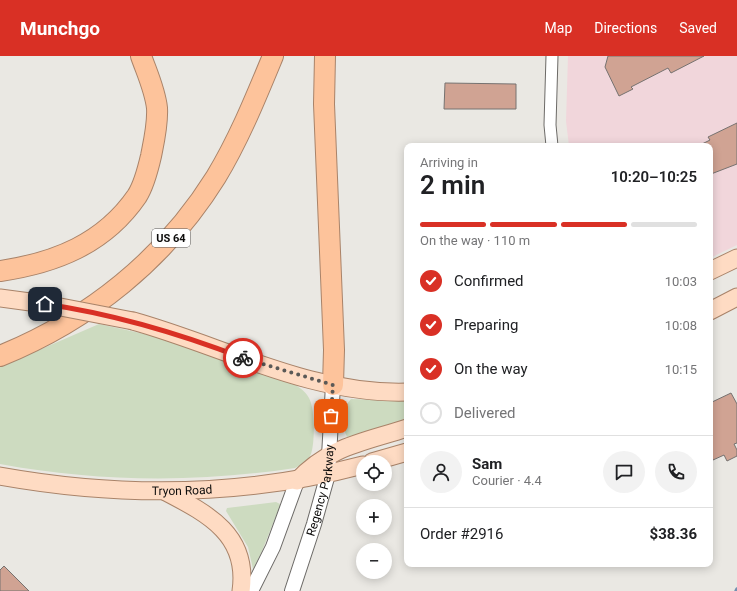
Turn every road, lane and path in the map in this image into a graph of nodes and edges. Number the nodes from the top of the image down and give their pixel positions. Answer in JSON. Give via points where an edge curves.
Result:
{"nodes":[{"id":1,"x":141,"y":56,"type":"edge"},
{"id":2,"x":273,"y":56,"type":"edge"},
{"id":3,"x":325,"y":56,"type":"edge"},
{"id":4,"x":552,"y":56,"type":"edge"},
{"id":5,"x":552,"y":143,"type":"edge"},
{"id":6,"x":736,"y":259,"type":"edge"},
{"id":7,"x":0,"y":270,"type":"edge"},
{"id":8,"x":713,"y":270,"type":"edge"},
{"id":9,"x":737,"y":297,"type":"edge"},
{"id":10,"x":0,"y":298,"type":"edge"},
{"id":11,"x":713,"y":309,"type":"edge"},
{"id":12,"x":0,"y":356,"type":"edge"},
{"id":13,"x":333,"y":385,"type":"junction"},
{"id":14,"x":404,"y":392,"type":"edge"},
{"id":15,"x":404,"y":429,"type":"edge"},
{"id":16,"x":404,"y":453,"type":"edge"},
{"id":17,"x":329,"y":454,"type":"junction"},
{"id":18,"x":392,"y":456,"type":"edge"},
{"id":19,"x":356,"y":467,"type":"edge"},
{"id":20,"x":328,"y":474,"type":"junction"},
{"id":21,"x":0,"y":476,"type":"edge"},
{"id":22,"x":297,"y":481,"type":"junction"},
{"id":23,"x":166,"y":491,"type":"junction"},
{"id":24,"x":241,"y":591,"type":"edge"},
{"id":25,"x":250,"y":591,"type":"edge"},
{"id":26,"x":292,"y":591,"type":"edge"}],
"edges":[{"from":1,"to":7,"type":"highway","via":[[152,85],[157,109],[156,136],[138,195],[97,238],[70,253],[24,267]]},
{"from":2,"to":12,"type":"highway","number":"US 64","via":[[234,144],[216,176],[196,207],[168,242],[120,286],[77,317],[48,334]]},
{"from":3,"to":13,"type":"highway","via":[[324,104],[334,350]]},
{"from":4,"to":5,"type":"street"},
{"from":6,"to":8,"type":"main road"},
{"from":9,"to":11,"type":"main road"},
{"from":10,"to":13,"type":"main road","bridge":true,"via":[[133,321],[175,333],[275,369]]},
{"from":13,"to":14,"type":"main road","via":[[374,391]]},
{"from":13,"to":17,"type":"street","name":"Regency Parkway"},
{"from":15,"to":17,"type":"main road","via":[[350,444]]},
{"from":16,"to":18,"type":"main road"},
{"from":17,"to":20,"type":"street","name":"Regency Parkway"},
{"from":17,"to":22,"type":"main road","via":[[312,465]]},
{"from":19,"to":20,"type":"main road","name":"Tryon Road"},
{"from":20,"to":22,"type":"main road","name":"Tryon Road"},
{"from":20,"to":26,"type":"street","name":"Regency Parkway"},
{"from":21,"to":23,"type":"main road","name":"Tryon Road","via":[[92,489]]},
{"from":22,"to":23,"type":"main road","name":"Tryon Road"},
{"from":22,"to":25,"type":"street","name":"Regency Parkway","via":[[273,547]]},
{"from":23,"to":24,"type":"main road","via":[[202,511],[226,531],[239,556]]}]}
